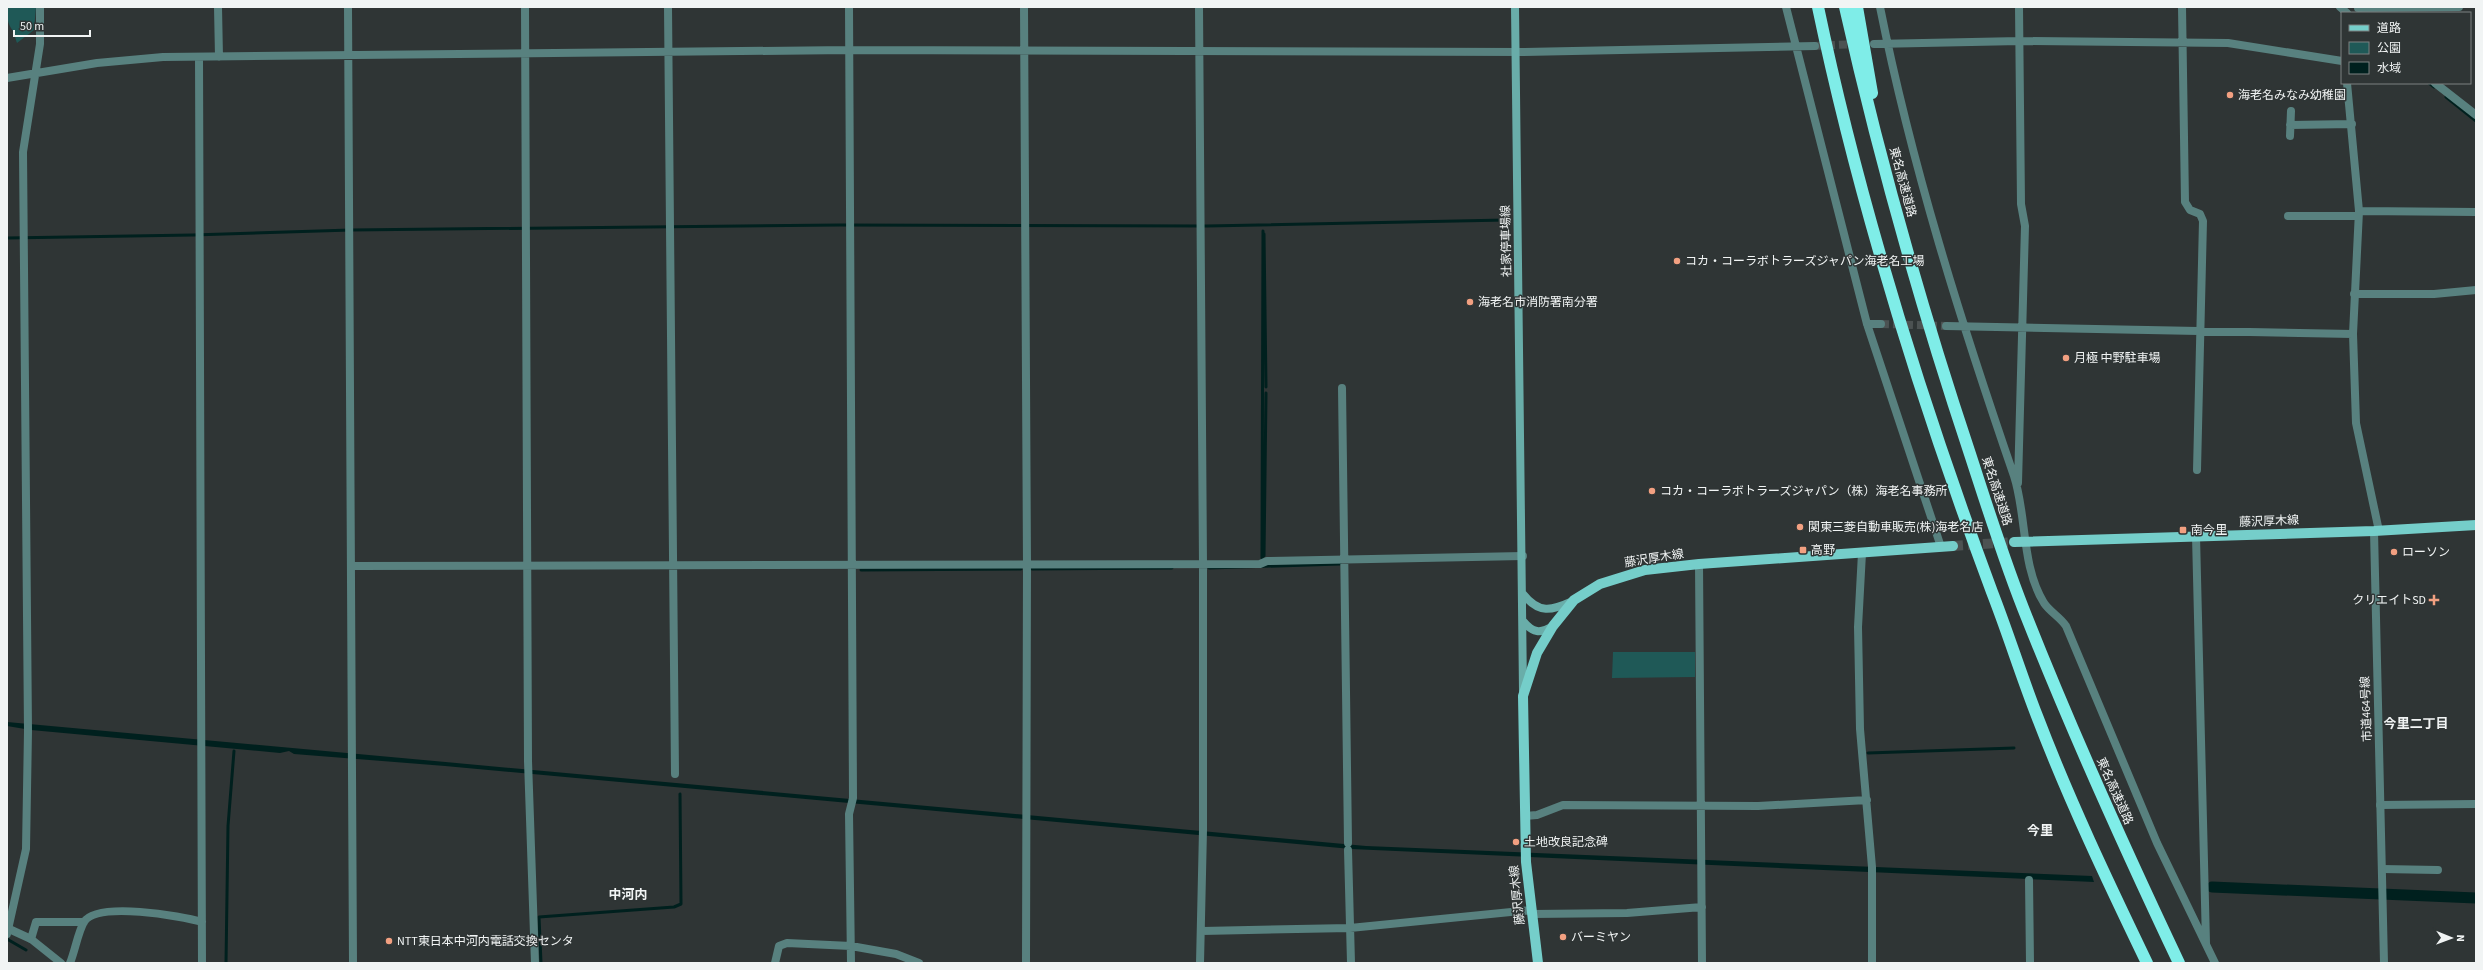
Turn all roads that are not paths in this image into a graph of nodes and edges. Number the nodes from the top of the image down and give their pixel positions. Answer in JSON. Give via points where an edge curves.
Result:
{"nodes":[{"id":1,"x":40,"y":7,"type":"edge"},
{"id":2,"x":218,"y":7,"type":"edge"},
{"id":3,"x":348,"y":7,"type":"edge"},
{"id":4,"x":524,"y":7,"type":"edge"},
{"id":5,"x":668,"y":7,"type":"edge"},
{"id":6,"x":849,"y":7,"type":"edge"},
{"id":7,"x":1024,"y":7,"type":"edge"},
{"id":8,"x":1199,"y":7,"type":"edge"},
{"id":9,"x":1515,"y":7,"type":"edge"},
{"id":10,"x":1786,"y":7,"type":"edge"},
{"id":11,"x":1818,"y":7,"type":"edge"},
{"id":12,"x":1845,"y":7,"type":"edge"},
{"id":13,"x":1857,"y":7,"type":"edge"},
{"id":14,"x":1880,"y":7,"type":"edge"},
{"id":15,"x":2019,"y":7,"type":"edge"},
{"id":16,"x":2182,"y":7,"type":"edge"},
{"id":17,"x":2458,"y":7,"type":"edge"},
{"id":18,"x":2358,"y":9,"type":"edge"},
{"id":19,"x":2020,"y":41,"type":"junction"},
{"id":20,"x":1887,"y":43,"type":"junction"},
{"id":21,"x":2183,"y":43,"type":"junction"},
{"id":22,"x":1874,"y":44,"type":"dead end"},
{"id":23,"x":1815,"y":46,"type":"tunnel mouth"},
{"id":24,"x":1795,"y":47,"type":"junction"},
{"id":25,"x":849,"y":50,"type":"junction"},
{"id":26,"x":1515,"y":51,"type":"junction"},
{"id":27,"x":668,"y":52,"type":"junction"},
{"id":28,"x":1024,"y":52,"type":"junction"},
{"id":29,"x":1199,"y":52,"type":"junction"},
{"id":30,"x":525,"y":54,"type":"junction"},
{"id":31,"x":349,"y":56,"type":"junction"},
{"id":32,"x":199,"y":57,"type":"junction"},
{"id":33,"x":219,"y":57,"type":"junction"},
{"id":34,"x":2341,"y":61,"type":"edge"},
{"id":35,"x":35,"y":74,"type":"junction"},
{"id":36,"x":7,"y":78,"type":"edge"},
{"id":37,"x":2347,"y":84,"type":"edge"},
{"id":38,"x":2436,"y":84,"type":"edge"},
{"id":39,"x":2290,"y":111,"type":"dead end"},
{"id":40,"x":2476,"y":115,"type":"edge"},
{"id":41,"x":2352,"y":124,"type":"junction"},
{"id":42,"x":2290,"y":125,"type":"junction"},
{"id":43,"x":2290,"y":136,"type":"dead end"},
{"id":44,"x":1884,"y":165,"type":"junction"},
{"id":45,"x":2476,"y":212,"type":"edge"},
{"id":46,"x":2359,"y":213,"type":"junction"},
{"id":47,"x":2288,"y":216,"type":"dead end"},
{"id":48,"x":2476,"y":290,"type":"edge"},
{"id":49,"x":2354,"y":294,"type":"junction"},
{"id":50,"x":1867,"y":324,"type":"junction"},
{"id":51,"x":1881,"y":324,"type":"tunnel mouth"},
{"id":52,"x":1946,"y":326,"type":"tunnel mouth"},
{"id":53,"x":1963,"y":326,"type":"junction"},
{"id":54,"x":2022,"y":327,"type":"junction"},
{"id":55,"x":2200,"y":330,"type":"junction"},
{"id":56,"x":2353,"y":334,"type":"junction"},
{"id":57,"x":1342,"y":388,"type":"dead end"},
{"id":58,"x":2197,"y":470,"type":"dead end"},
{"id":59,"x":2018,"y":488,"type":"junction"},
{"id":60,"x":2476,"y":525,"type":"edge"},
{"id":61,"x":2376,"y":531,"type":"junction"},
{"id":62,"x":2196,"y":536,"type":"junction"},
{"id":63,"x":2014,"y":542,"type":"tunnel mouth"},
{"id":64,"x":2027,"y":542,"type":"junction"},
{"id":65,"x":1953,"y":546,"type":"tunnel mouth"},
{"id":66,"x":1941,"y":547,"type":"junction"},
{"id":67,"x":1862,"y":553,"type":"junction"},
{"id":68,"x":1523,"y":556,"type":"junction"},
{"id":69,"x":1345,"y":560,"type":"junction"},
{"id":70,"x":1203,"y":564,"type":"junction"},
{"id":71,"x":1699,"y":564,"type":"junction"},
{"id":72,"x":1027,"y":565,"type":"junction"},
{"id":73,"x":351,"y":566,"type":"junction"},
{"id":74,"x":526,"y":567,"type":"junction"},
{"id":75,"x":672,"y":567,"type":"junction"},
{"id":76,"x":852,"y":567,"type":"junction"},
{"id":77,"x":1523,"y":594,"type":"junction"},
{"id":78,"x":1574,"y":600,"type":"junction"},
{"id":79,"x":1523,"y":621,"type":"junction"},
{"id":80,"x":1553,"y":626,"type":"junction"},
{"id":81,"x":1523,"y":696,"type":"junction"},
{"id":82,"x":675,"y":774,"type":"dead end"},
{"id":83,"x":1867,"y":800,"type":"junction"},
{"id":84,"x":2476,"y":804,"type":"edge"},
{"id":85,"x":2380,"y":805,"type":"junction"},
{"id":86,"x":1702,"y":807,"type":"junction"},
{"id":87,"x":1525,"y":816,"type":"junction"},
{"id":88,"x":2382,"y":869,"type":"junction"},
{"id":89,"x":2438,"y":870,"type":"dead end"},
{"id":90,"x":2029,"y":880,"type":"dead end"},
{"id":91,"x":1702,"y":907,"type":"junction"},
{"id":92,"x":1532,"y":912,"type":"junction"},
{"id":93,"x":84,"y":922,"type":"junction"},
{"id":94,"x":202,"y":922,"type":"junction"},
{"id":95,"x":1350,"y":928,"type":"junction"},
{"id":96,"x":7,"y":930,"type":"edge"},
{"id":97,"x":1202,"y":930,"type":"junction"},
{"id":98,"x":31,"y":940,"type":"junction"},
{"id":99,"x":2206,"y":945,"type":"junction"},
{"id":100,"x":851,"y":946,"type":"junction"},
{"id":101,"x":914,"y":962,"type":"edge"},
{"id":102,"x":60,"y":963,"type":"edge"},
{"id":103,"x":70,"y":963,"type":"edge"},
{"id":104,"x":202,"y":963,"type":"edge"},
{"id":105,"x":352,"y":963,"type":"edge"},
{"id":106,"x":535,"y":963,"type":"edge"},
{"id":107,"x":774,"y":963,"type":"edge"},
{"id":108,"x":851,"y":963,"type":"edge"},
{"id":109,"x":1026,"y":963,"type":"edge"},
{"id":110,"x":1200,"y":963,"type":"edge"},
{"id":111,"x":1351,"y":963,"type":"edge"},
{"id":112,"x":1538,"y":963,"type":"edge"},
{"id":113,"x":1702,"y":963,"type":"edge"},
{"id":114,"x":1872,"y":963,"type":"edge"},
{"id":115,"x":2030,"y":963,"type":"edge"},
{"id":116,"x":2147,"y":963,"type":"edge"},
{"id":117,"x":2179,"y":963,"type":"edge"},
{"id":118,"x":2216,"y":963,"type":"edge"},
{"id":119,"x":2384,"y":963,"type":"edge"}],
"edges":[{"from":1,"to":35,"type":"street","via":[[40,44]]},
{"from":2,"to":33,"type":"street"},
{"from":3,"to":31,"type":"street"},
{"from":4,"to":30,"type":"street"},
{"from":5,"to":27,"type":"street"},
{"from":6,"to":25,"type":"street"},
{"from":7,"to":28,"type":"street"},
{"from":8,"to":29,"type":"street"},
{"from":9,"to":26,"type":"main road","name":"社家停車場線"},
{"from":10,"to":24,"type":"street"},
{"from":11,"to":116,"type":"highway","via":[[1860,181],[1932,428],[2038,717],[2100,867]]},
{"from":12,"to":44,"type":"highway","name":"東名高速道路"},
{"from":13,"to":44,"type":"highway"},
{"from":14,"to":20,"type":"street"},
{"from":15,"to":19,"type":"street"},
{"from":16,"to":21,"type":"street"},
{"from":17,"to":18,"type":"street"},
{"from":19,"to":20,"type":"street"},
{"from":19,"to":21,"type":"street"},
{"from":19,"to":54,"type":"street","via":[[2021,204],[2025,226]]},
{"from":20,"to":22,"type":"street"},
{"from":20,"to":53,"type":"street","via":[[1928,205]]},
{"from":21,"to":34,"type":"street","via":[[2228,43]]},
{"from":21,"to":55,"type":"street","via":[[2185,202],[2190,210],[2202,217]]},
{"from":23,"to":24,"type":"street"},
{"from":24,"to":26,"type":"street"},
{"from":24,"to":50,"type":"street"},
{"from":25,"to":27,"type":"street"},
{"from":25,"to":28,"type":"street"},
{"from":25,"to":76,"type":"street"},
{"from":26,"to":29,"type":"street"},
{"from":26,"to":68,"type":"main road","name":"社家停車場線"},
{"from":27,"to":30,"type":"street"},
{"from":27,"to":75,"type":"street"},
{"from":28,"to":29,"type":"street"},
{"from":28,"to":72,"type":"street"},
{"from":29,"to":70,"type":"street"},
{"from":30,"to":31,"type":"street"},
{"from":30,"to":74,"type":"street"},
{"from":31,"to":33,"type":"street"},
{"from":31,"to":73,"type":"street"},
{"from":32,"to":33,"type":"street"},
{"from":32,"to":35,"type":"street","via":[[128,59]]},
{"from":32,"to":94,"type":"street"},
{"from":35,"to":36,"type":"street"},
{"from":35,"to":96,"type":"street","via":[[23,152],[28,727],[26,849]]},
{"from":37,"to":41,"type":"street","name":"市道464号線"},
{"from":38,"to":40,"type":"street"},
{"from":39,"to":42,"type":"street"},
{"from":41,"to":42,"type":"street"},
{"from":41,"to":46,"type":"street","name":"市道464号線"},
{"from":42,"to":43,"type":"street"},
{"from":44,"to":117,"type":"highway","name":"東名高速道路","via":[[1932,340],[2026,616],[2101,795]]},
{"from":45,"to":46,"type":"street"},
{"from":46,"to":47,"type":"street"},
{"from":46,"to":49,"type":"street","name":"市道464号線"},
{"from":48,"to":49,"type":"street","via":[[2434,294]]},
{"from":49,"to":56,"type":"street","name":"市道464号線"},
{"from":50,"to":51,"type":"street"},
{"from":50,"to":66,"type":"street"},
{"from":52,"to":53,"type":"street"},
{"from":53,"to":54,"type":"street"},
{"from":53,"to":59,"type":"street"},
{"from":54,"to":55,"type":"street"},
{"from":54,"to":59,"type":"street"},
{"from":55,"to":56,"type":"street"},
{"from":55,"to":58,"type":"street"},
{"from":56,"to":61,"type":"street","name":"市道464号線","via":[[2356,423]]},
{"from":57,"to":69,"type":"street"},
{"from":59,"to":64,"type":"street"},
{"from":60,"to":61,"type":"main road","name":"藤沢厚木線"},
{"from":61,"to":62,"type":"main road","name":"藤沢厚木線"},
{"from":61,"to":85,"type":"street","name":"市道464号線"},
{"from":62,"to":64,"type":"main road","name":"藤沢厚木線"},
{"from":62,"to":99,"type":"street"},
{"from":63,"to":64,"type":"main road","name":"藤沢厚木線"},
{"from":64,"to":99,"type":"street","via":[[2030,565],[2044,603],[2066,626],[2154,836]]},
{"from":65,"to":66,"type":"main road","name":"藤沢厚木線"},
{"from":66,"to":67,"type":"main road","name":"藤沢厚木線"},
{"from":67,"to":71,"type":"main road","name":"藤沢厚木線"},
{"from":67,"to":83,"type":"street","via":[[1858,627],[1860,729]]},
{"from":68,"to":69,"type":"street"},
{"from":68,"to":77,"type":"main road","name":"社家停車場線"},
{"from":69,"to":70,"type":"street"},
{"from":69,"to":95,"type":"street"},
{"from":70,"to":72,"type":"street"},
{"from":70,"to":97,"type":"street"},
{"from":71,"to":78,"type":"main road","name":"藤沢厚木線","via":[[1645,570],[1620,576]]},
{"from":71,"to":86,"type":"street"},
{"from":72,"to":76,"type":"street"},
{"from":72,"to":109,"type":"street"},
{"from":73,"to":74,"type":"street"},
{"from":73,"to":105,"type":"street"},
{"from":74,"to":75,"type":"street"},
{"from":74,"to":106,"type":"street"},
{"from":75,"to":76,"type":"street"},
{"from":75,"to":82,"type":"street"},
{"from":76,"to":100,"type":"street","via":[[853,802],[849,814]]},
{"from":77,"to":78,"type":"main road","via":[[1535,607],[1546,610]]},
{"from":77,"to":79,"type":"main road","name":"社家停車場線"},
{"from":78,"to":80,"type":"main road","name":"藤沢厚木線"},
{"from":79,"to":80,"type":"main road","via":[[1536,632]]},
{"from":79,"to":81,"type":"main road","name":"社家停車場線"},
{"from":80,"to":81,"type":"main road","name":"藤沢厚木線","via":[[1538,653]]},
{"from":81,"to":87,"type":"main road","name":"藤沢厚木線"},
{"from":83,"to":86,"type":"street"},
{"from":83,"to":114,"type":"street","via":[[1872,870]]},
{"from":84,"to":85,"type":"street"},
{"from":85,"to":88,"type":"street","name":"市道464号線"},
{"from":86,"to":87,"type":"street","via":[[1562,805],[1537,815]]},
{"from":86,"to":91,"type":"street"},
{"from":87,"to":92,"type":"main road","name":"藤沢厚木線","via":[[1526,862]]},
{"from":88,"to":89,"type":"street"},
{"from":88,"to":119,"type":"street","name":"市道464号線"},
{"from":90,"to":115,"type":"street"},
{"from":91,"to":92,"type":"street","via":[[1627,914]]},
{"from":91,"to":113,"type":"street"},
{"from":92,"to":95,"type":"street"},
{"from":92,"to":112,"type":"main road","name":"藤沢厚木線"},
{"from":93,"to":94,"type":"street","via":[[93,914],[111,911],[182,916]]},
{"from":93,"to":98,"type":"street","via":[[36,922]]},
{"from":93,"to":103,"type":"street"},
{"from":94,"to":104,"type":"street"},
{"from":95,"to":97,"type":"street"},
{"from":95,"to":111,"type":"street"},
{"from":96,"to":98,"type":"street"},
{"from":97,"to":110,"type":"street"},
{"from":98,"to":102,"type":"street"},
{"from":99,"to":118,"type":"street"},
{"from":100,"to":101,"type":"street","via":[[896,954]]},
{"from":100,"to":107,"type":"street","via":[[783,943],[779,946]]},
{"from":100,"to":108,"type":"street"}]}
